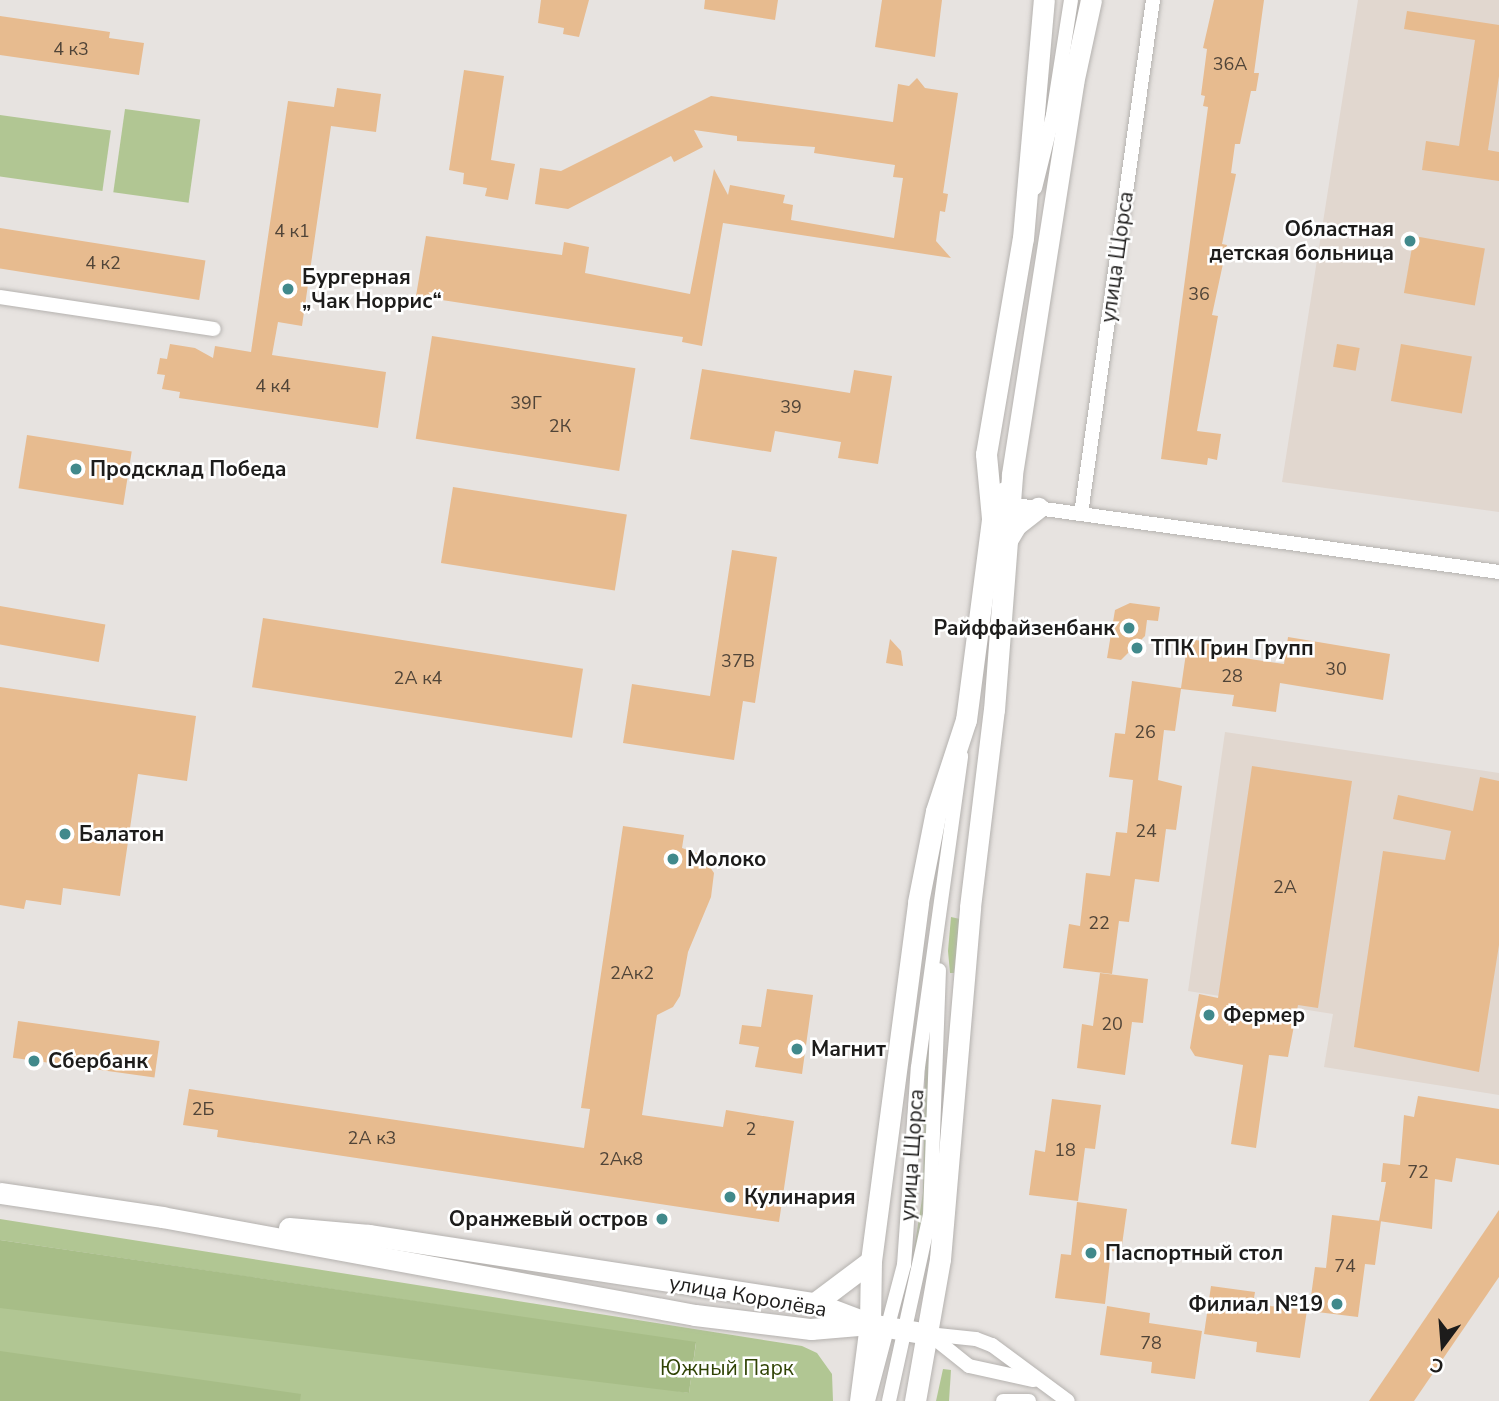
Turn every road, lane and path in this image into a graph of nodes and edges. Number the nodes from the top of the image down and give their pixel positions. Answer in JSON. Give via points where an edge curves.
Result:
{"nodes":[{"id":1,"x":1044,"y":0,"type":"edge"},
{"id":2,"x":1071,"y":0,"type":"edge"},
{"id":3,"x":1079,"y":0,"type":"edge"},
{"id":4,"x":1091,"y":0,"type":"edge"},
{"id":5,"x":1153,"y":0,"type":"edge"},
{"id":6,"x":1073,"y":83,"type":"junction"},
{"id":7,"x":1023,"y":238,"type":"junction"},
{"id":8,"x":0,"y":297,"type":"edge"},
{"id":9,"x":214,"y":329,"type":"dead end"},
{"id":10,"x":1038,"y":508,"type":"junction"},
{"id":11,"x":1001,"y":514,"type":"junction"},
{"id":12,"x":1081,"y":514,"type":"junction"},
{"id":13,"x":1499,"y":572,"type":"edge"},
{"id":14,"x":966,"y":720,"type":"junction"},
{"id":15,"x":942,"y":905,"type":"junction"},
{"id":16,"x":0,"y":1193,"type":"edge"},
{"id":17,"x":162,"y":1217,"type":"junction"},
{"id":18,"x":871,"y":1261,"type":"junction"},
{"id":19,"x":815,"y":1303,"type":"junction"},
{"id":20,"x":887,"y":1327,"type":"junction"},
{"id":21,"x":928,"y":1334,"type":"junction"},
{"id":22,"x":1037,"y":1381,"type":"junction"},
{"id":23,"x":860,"y":1401,"type":"edge"},
{"id":24,"x":869,"y":1401,"type":"edge"},
{"id":25,"x":889,"y":1401,"type":"edge"},
{"id":26,"x":915,"y":1401,"type":"edge"},
{"id":27,"x":1003,"y":1401,"type":"edge"},
{"id":28,"x":1030,"y":1401,"type":"edge"},
{"id":29,"x":1068,"y":1401,"type":"edge"}],
"edges":[{"from":1,"to":7,"type":"main road","name":"улица Щорса"},
{"from":2,"to":7,"type":"street","name":"улица Щорса","via":[[1053,115]]},
{"from":3,"to":6,"type":"street"},
{"from":4,"to":6,"type":"main road","name":"улица Щорса"},
{"from":5,"to":12,"type":"street","name":"улица Щорса"},
{"from":6,"to":11,"type":"main road","name":"улица Щорса","via":[[1012,474]]},
{"from":7,"to":11,"type":"main road","name":"улица Щорса","via":[[986,454]]},
{"from":8,"to":9,"type":"street"},
{"from":10,"to":11,"type":"street"},
{"from":10,"to":11,"type":"main road","via":[[1016,525]]},
{"from":10,"to":12,"type":"street"},
{"from":11,"to":14,"type":"main road","name":"улица Щорса"},
{"from":11,"to":21,"type":"main road","via":[[994,710],[968,919],[940,1259]]},
{"from":12,"to":13,"type":"street"},
{"from":14,"to":15,"type":"street","name":"улица Щорса"},
{"from":14,"to":18,"type":"main road","via":[[936,811],[918,902]]},
{"from":15,"to":20,"type":"street","name":"улица Щорса","via":[[918,1067],[904,1265]]},
{"from":15,"to":20,"type":"street","name":"улица Щорса","via":[[930,1215]]},
{"from":16,"to":17,"type":"main road","name":"улица Королёва"},
{"from":17,"to":19,"type":"main road","name":"улица Королёва","via":[[369,1235]]},
{"from":17,"to":20,"type":"main road","name":"улица Королёва","via":[[695,1314],[811,1329]]},
{"from":18,"to":19,"type":"main road"},
{"from":18,"to":20,"type":"main road"},
{"from":19,"to":20,"type":"main road","name":"улица Королёва"},
{"from":20,"to":21,"type":"main road"},
{"from":20,"to":23,"type":"main road"},
{"from":20,"to":24,"type":"street","name":"улица Щорса"},
{"from":20,"to":25,"type":"street","name":"улица Щорса"},
{"from":21,"to":22,"type":"street","via":[[970,1366]]},
{"from":21,"to":22,"type":"street","via":[[992,1345]]},
{"from":21,"to":26,"type":"main road"},
{"from":22,"to":29,"type":"street"},
{"from":27,"to":28,"type":"street"}]}
